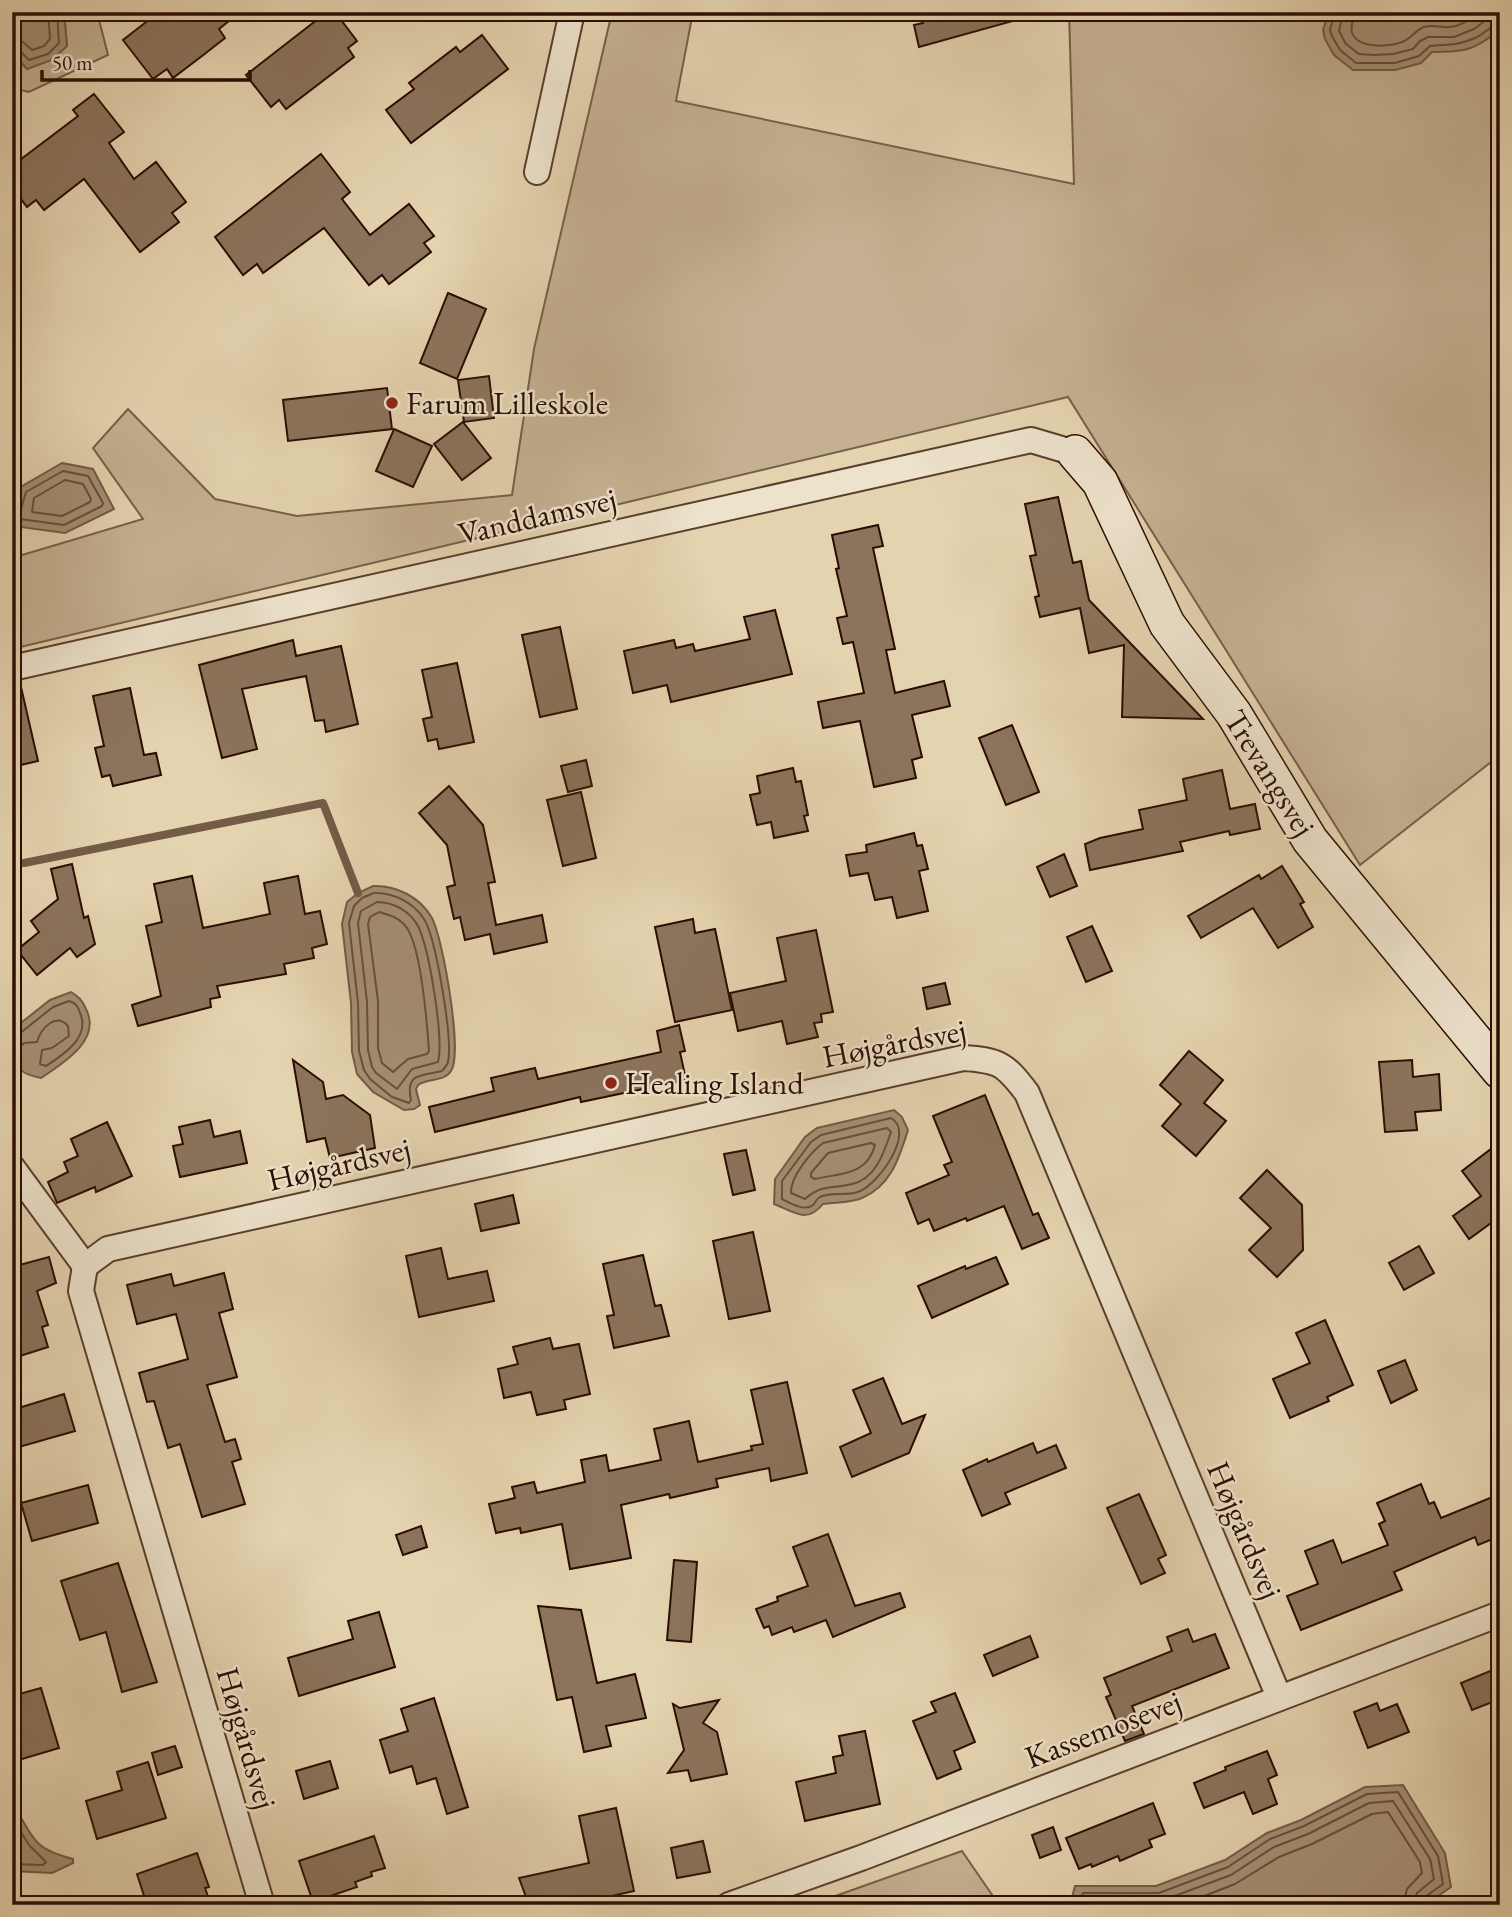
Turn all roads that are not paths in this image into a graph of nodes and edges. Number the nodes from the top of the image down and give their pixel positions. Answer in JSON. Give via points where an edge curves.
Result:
{"nodes":[{"id":1,"x":572,"y":12,"type":"edge"},
{"id":2,"x":537,"y":172,"type":"dead end"},
{"id":3,"x":1075,"y":453,"type":"joint"},
{"id":4,"x":12,"y":668,"type":"edge"},
{"id":5,"x":1500,"y":1071,"type":"edge"},
{"id":6,"x":12,"y":1167,"type":"edge"},
{"id":7,"x":86,"y":1266,"type":"junction"},
{"id":8,"x":1500,"y":1614,"type":"edge"},
{"id":9,"x":1279,"y":1697,"type":"junction"},
{"id":10,"x":262,"y":1905,"type":"edge"},
{"id":11,"x":729,"y":1905,"type":"edge"}],
"edges":[{"from":1,"to":2,"type":"street"},
{"from":3,"to":4,"type":"street","name":"Vanddamsvej","via":[[1031,440]]},
{"from":3,"to":5,"type":"street","name":"Trevangsvej","via":[[1100,482],[1167,624],[1234,714],[1310,840]]},
{"from":6,"to":7,"type":"street"},
{"from":7,"to":9,"type":"street","name":"Højgårdsvej","via":[[108,1249],[963,1058],[990,1060],[1010,1071],[1027,1093]]},
{"from":7,"to":10,"type":"street","name":"Højgårdsvej","via":[[81,1292]]},
{"from":8,"to":9,"type":"street","name":"Kassemosevej"},
{"from":9,"to":11,"type":"street","name":"Kassemosevej"}]}
